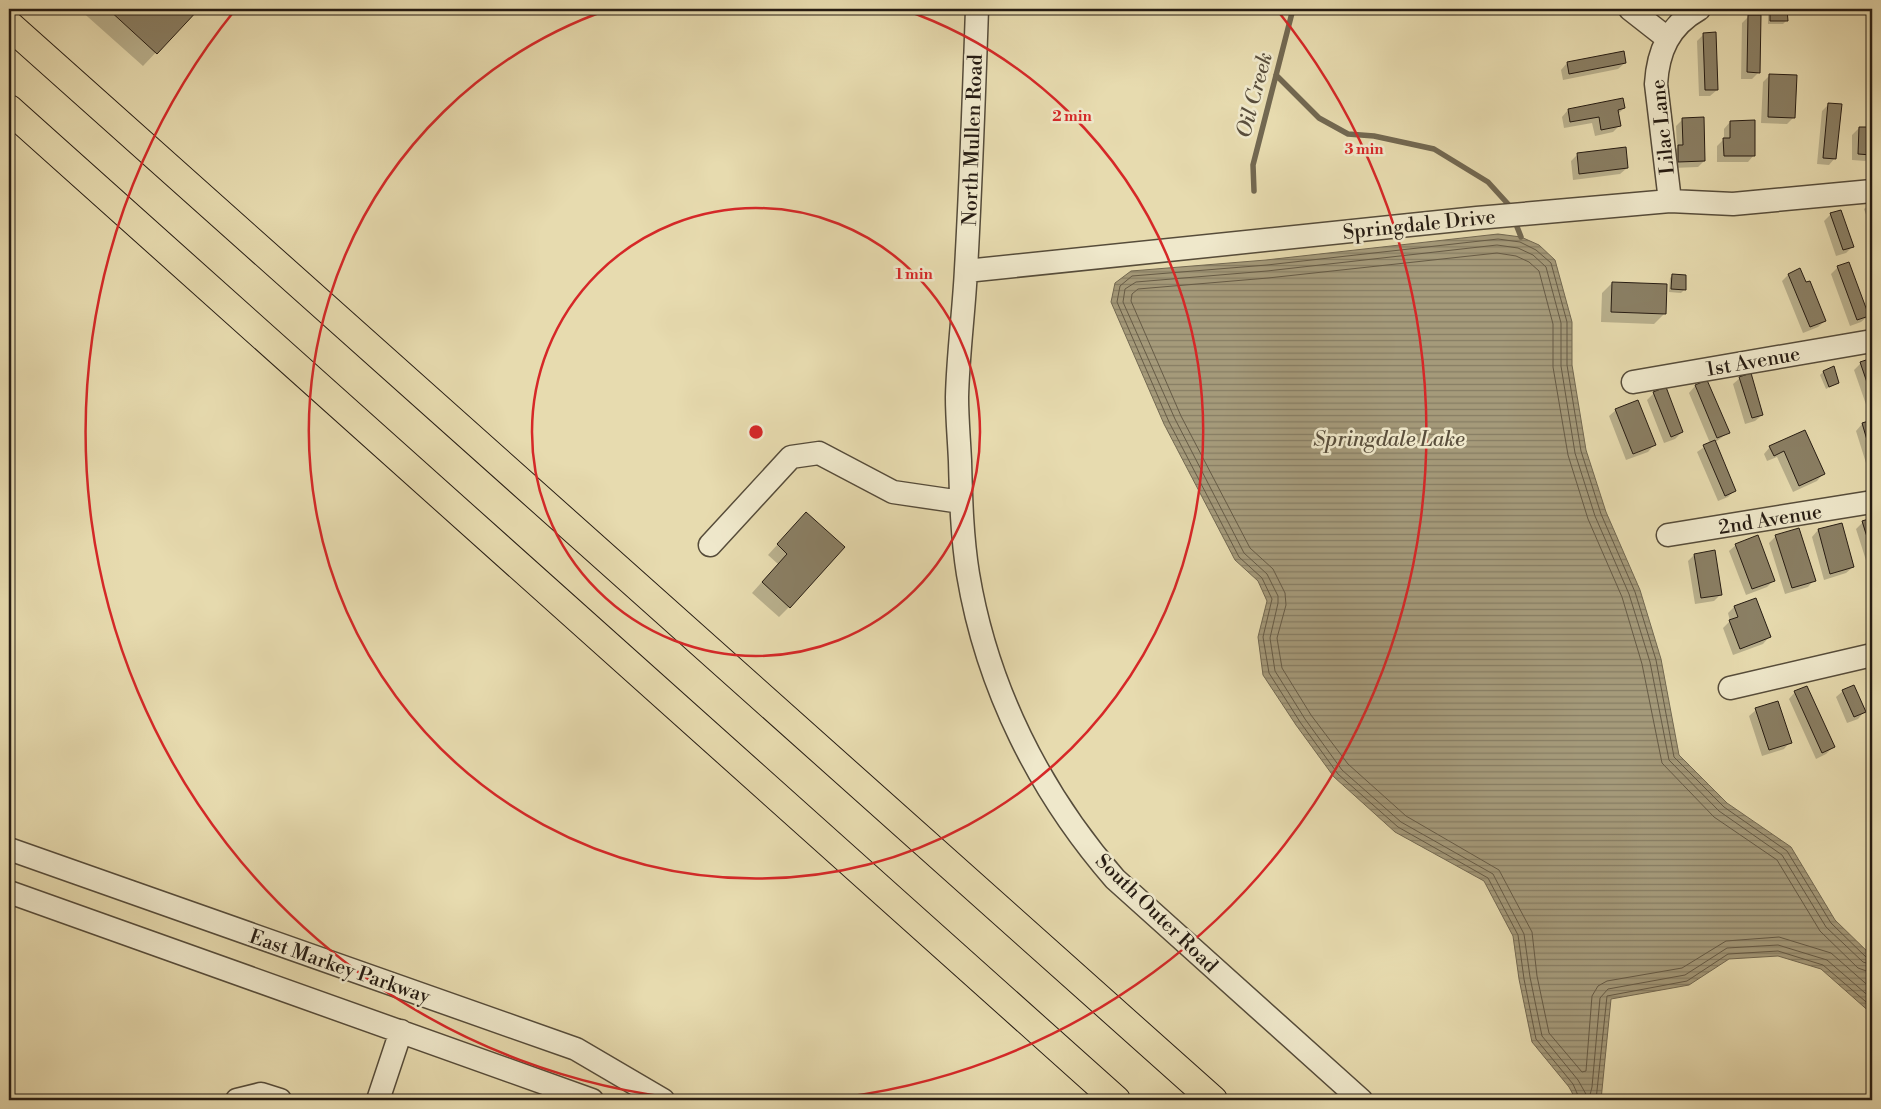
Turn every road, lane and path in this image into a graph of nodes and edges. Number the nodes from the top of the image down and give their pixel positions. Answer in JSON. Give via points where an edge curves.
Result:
{"nodes":[{"id":1,"x":977,"y":9,"type":"edge"},
{"id":2,"x":1630,"y":9,"type":"edge"},
{"id":3,"x":1699,"y":9,"type":"edge"},
{"id":4,"x":9,"y":25,"type":"edge"},
{"id":5,"x":1667,"y":38,"type":"junction"},
{"id":6,"x":9,"y":109,"type":"edge"},
{"id":7,"x":1872,"y":191,"type":"edge"},
{"id":8,"x":1670,"y":201,"type":"junction"},
{"id":9,"x":966,"y":271,"type":"junction"},
{"id":10,"x":1872,"y":341,"type":"edge"},
{"id":11,"x":1633,"y":382,"type":"dead end"},
{"id":12,"x":961,"y":502,"type":"junction"},
{"id":13,"x":1872,"y":502,"type":"edge"},
{"id":14,"x":1668,"y":535,"type":"dead end"},
{"id":15,"x":710,"y":545,"type":"dead end"},
{"id":16,"x":1872,"y":655,"type":"edge"},
{"id":17,"x":1730,"y":688,"type":"dead end"},
{"id":18,"x":9,"y":849,"type":"edge"},
{"id":19,"x":9,"y":892,"type":"edge"},
{"id":20,"x":401,"y":1031,"type":"junction"},
{"id":21,"x":237,"y":1100,"type":"edge"},
{"id":22,"x":280,"y":1100,"type":"edge"},
{"id":23,"x":378,"y":1100,"type":"edge"},
{"id":24,"x":592,"y":1100,"type":"edge"},
{"id":25,"x":663,"y":1100,"type":"edge"},
{"id":26,"x":1116,"y":1100,"type":"edge"},
{"id":27,"x":1213,"y":1100,"type":"edge"},
{"id":28,"x":1361,"y":1100,"type":"edge"}],
"edges":[{"from":1,"to":9,"type":"street","name":"North Mullen Road"},
{"from":2,"to":5,"type":"street"},
{"from":3,"to":5,"type":"street","name":"Lilac Lane","via":[[1686,16]]},
{"from":4,"to":27,"type":"highway"},
{"from":5,"to":8,"type":"street","name":"Lilac Lane","via":[[1657,65],[1656,84]]},
{"from":6,"to":26,"type":"highway"},
{"from":7,"to":8,"type":"street","name":"Springdale Drive","via":[[1733,204]]},
{"from":8,"to":9,"type":"street","name":"Springdale Drive"},
{"from":9,"to":12,"type":"street","name":"North Mullen Road","via":[[957,397]]},
{"from":10,"to":11,"type":"street","name":"1st Avenue"},
{"from":12,"to":15,"type":"street","via":[[893,492],[819,453],[791,457]]},
{"from":12,"to":28,"type":"street","name":"South Outer Road","via":[[980,626],[995,677],[1027,750],[1067,818],[1115,879]]},
{"from":13,"to":14,"type":"street","name":"2nd Avenue"},
{"from":16,"to":17,"type":"street"},
{"from":18,"to":25,"type":"street","name":"East Markey Parkway","via":[[576,1049]]},
{"from":19,"to":20,"type":"street","name":"East Markey Parkway"},
{"from":20,"to":23,"type":"street"},
{"from":20,"to":24,"type":"street","name":"East Markey Parkway"},
{"from":21,"to":22,"type":"street","via":[[261,1094]]}]}
